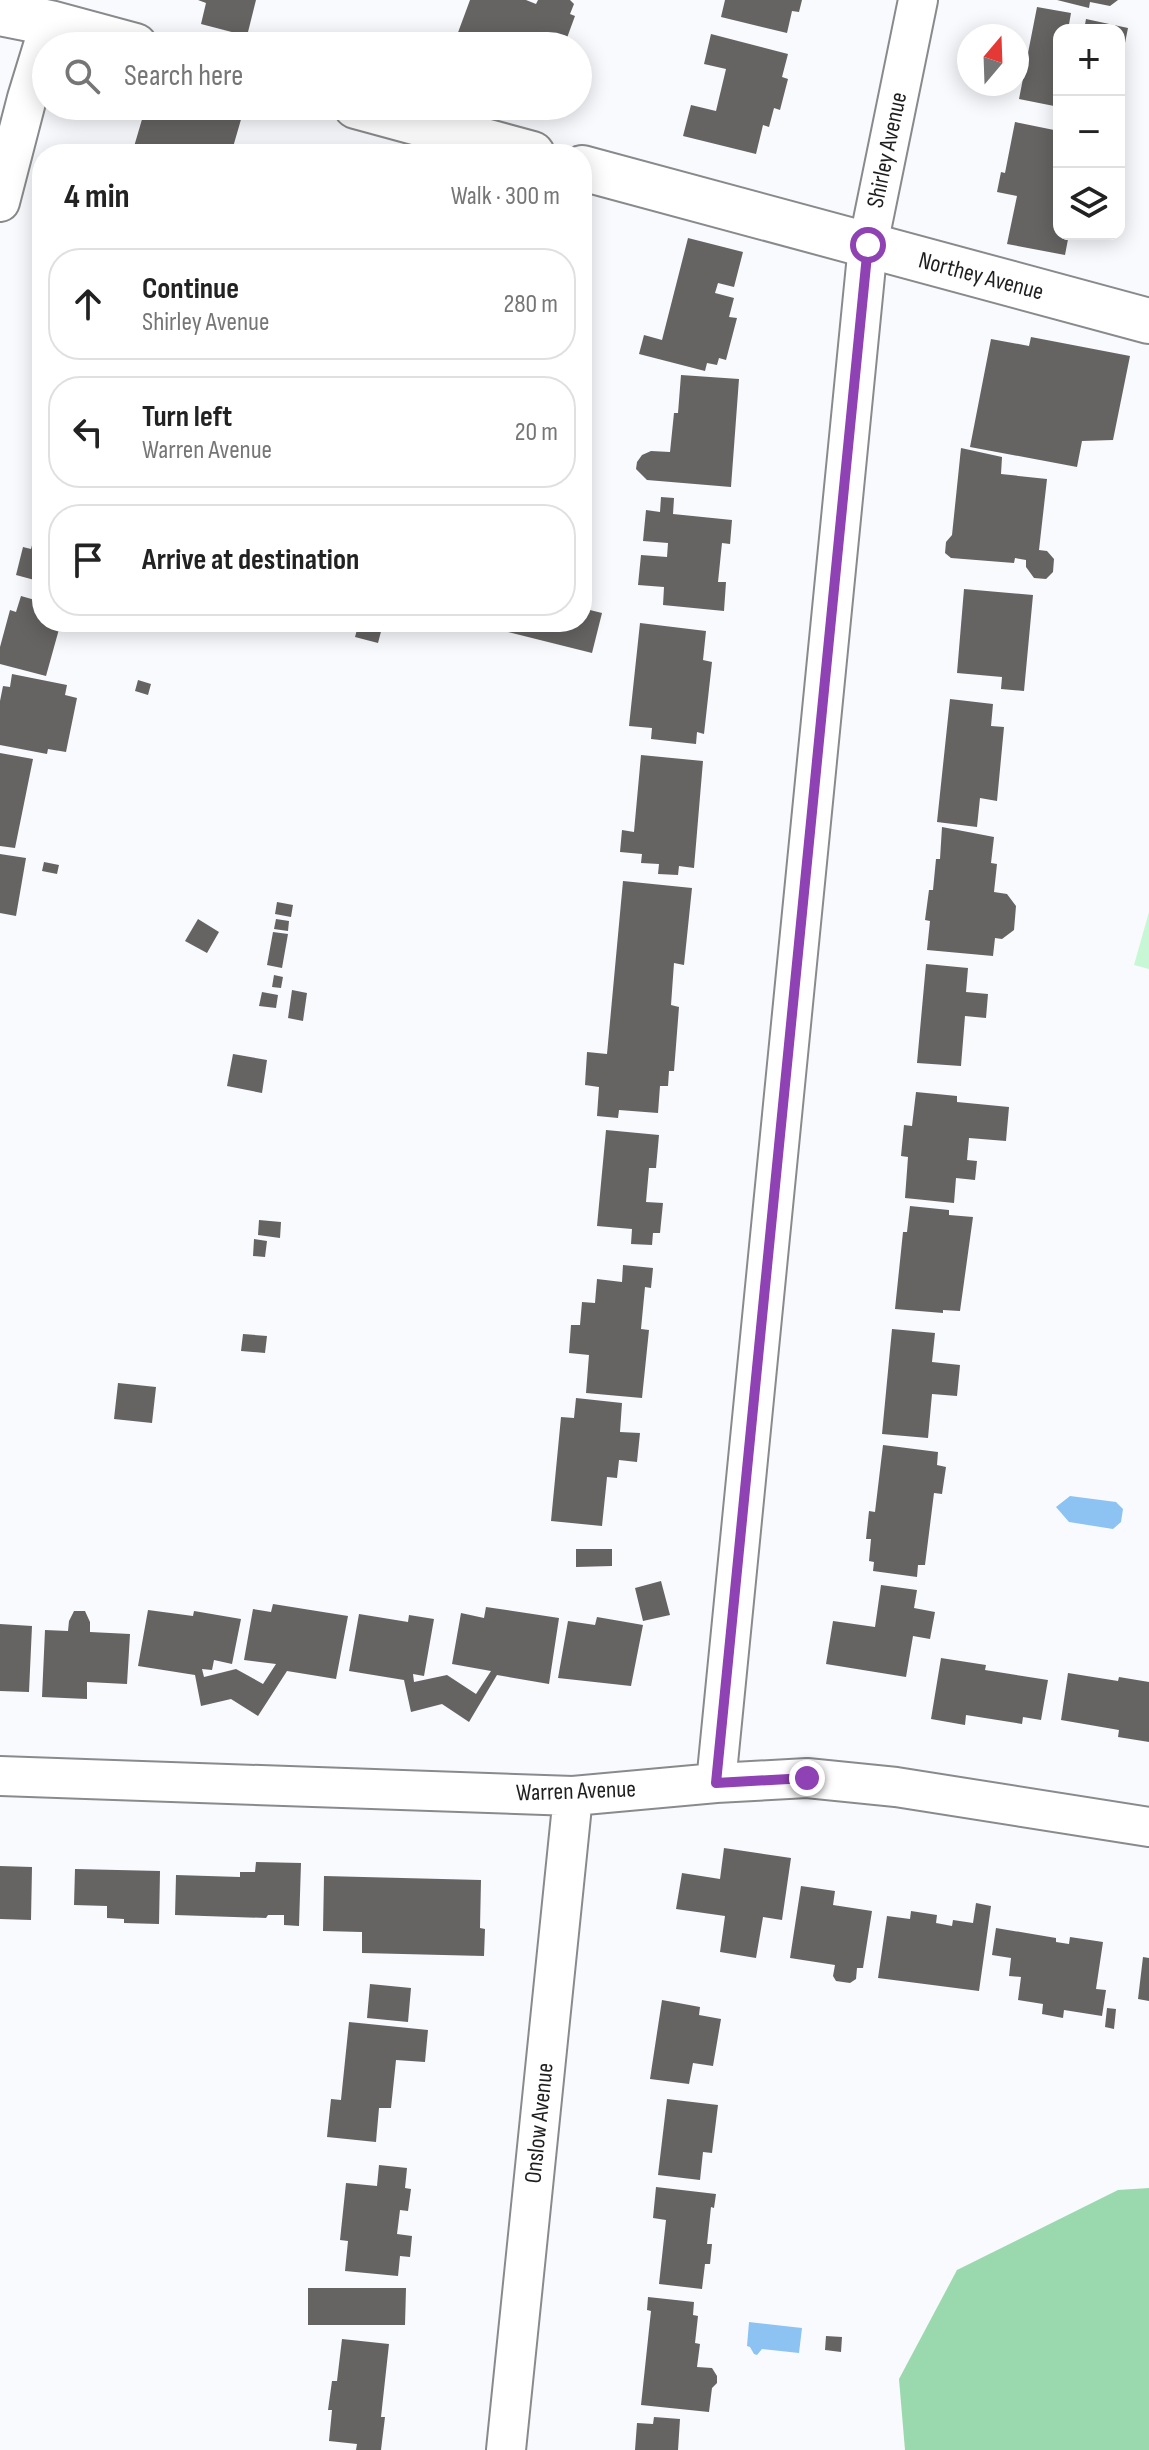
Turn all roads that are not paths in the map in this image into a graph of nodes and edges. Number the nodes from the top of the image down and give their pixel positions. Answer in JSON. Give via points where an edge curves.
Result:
{"nodes":[{"id":1,"x":918,"y":0,"type":"edge"},
{"id":2,"x":55,"y":12,"type":"edge"},
{"id":3,"x":0,"y":13,"type":"edge"},
{"id":4,"x":48,"y":32,"type":"edge"},
{"id":5,"x":102,"y":32,"type":"edge"},
{"id":6,"x":32,"y":83,"type":"edge"},
{"id":7,"x":407,"y":120,"type":"edge"},
{"id":8,"x":495,"y":144,"type":"edge"},
{"id":9,"x":592,"y":171,"type":"edge"},
{"id":10,"x":0,"y":202,"type":"edge"},
{"id":11,"x":868,"y":245,"type":"junction"},
{"id":12,"x":1149,"y":321,"type":"edge"},
{"id":13,"x":0,"y":1776,"type":"edge"},
{"id":14,"x":716,"y":1783,"type":"junction"},
{"id":15,"x":573,"y":1796,"type":"junction"},
{"id":16,"x":1149,"y":1827,"type":"edge"},
{"id":17,"x":506,"y":2450,"type":"edge"}],
"edges":[{"from":1,"to":11,"type":"street","name":"Shirley Avenue"},
{"from":2,"to":3,"type":"street"},
{"from":2,"to":4,"type":"street"},
{"from":2,"to":5,"type":"street"},
{"from":6,"to":10,"type":"street"},
{"from":7,"to":8,"type":"street"},
{"from":9,"to":11,"type":"street","name":"Northey Avenue"},
{"from":11,"to":12,"type":"street","name":"Northey Avenue"},
{"from":11,"to":14,"type":"street","name":"Shirley Avenue"},
{"from":13,"to":15,"type":"street","name":"Warren Avenue"},
{"from":14,"to":15,"type":"street","name":"Warren Avenue"},
{"from":14,"to":16,"type":"street","name":"Warren Avenue","via":[[807,1778],[896,1787]]},
{"from":15,"to":17,"type":"street","name":"Onslow Avenue"}]}
